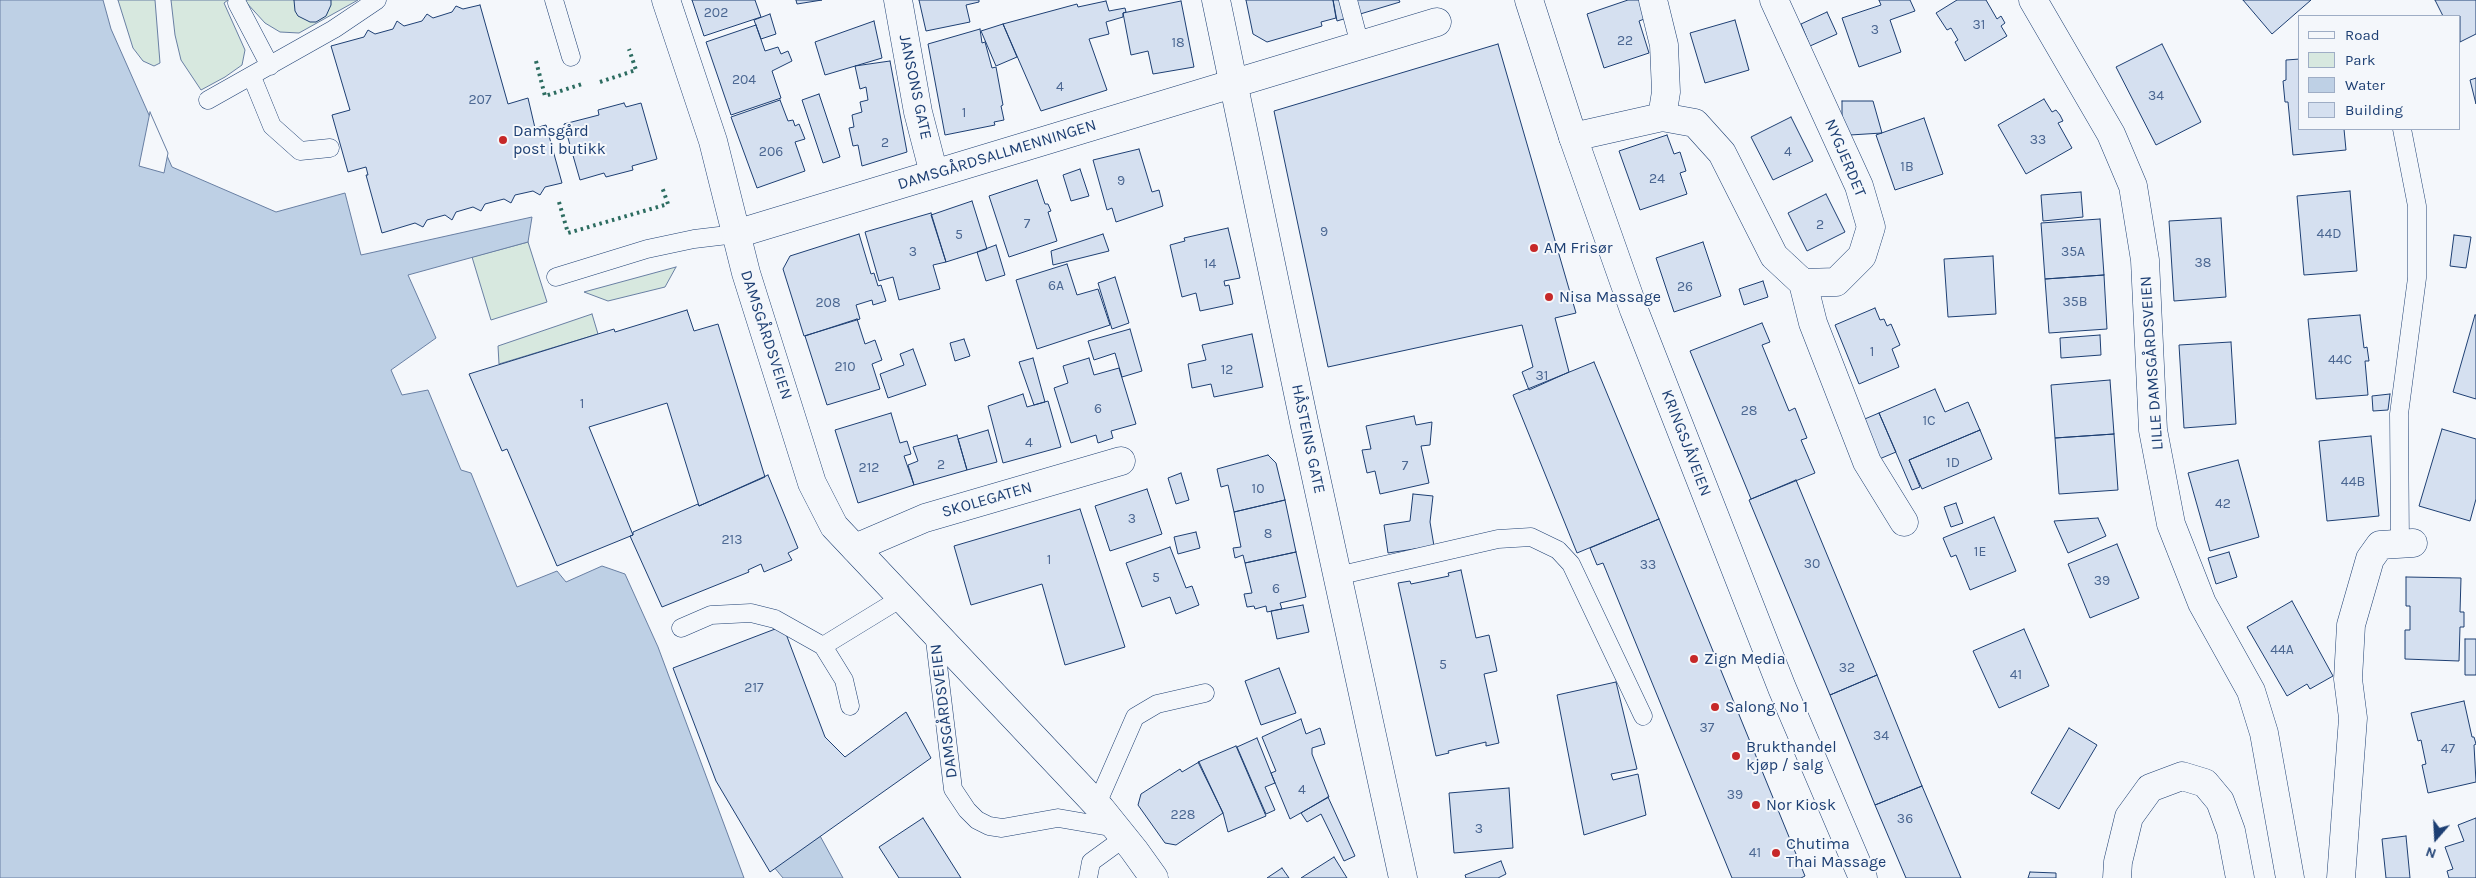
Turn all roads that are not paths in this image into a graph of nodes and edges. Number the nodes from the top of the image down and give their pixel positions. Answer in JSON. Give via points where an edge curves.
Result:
{"nodes":[{"id":1,"x":377,"y":0,"type":"edge"},
{"id":2,"x":554,"y":0,"type":"edge"},
{"id":3,"x":666,"y":0,"type":"edge"},
{"id":4,"x":898,"y":0,"type":"edge"},
{"id":5,"x":1216,"y":0,"type":"edge"},
{"id":6,"x":1348,"y":0,"type":"edge"},
{"id":7,"x":1529,"y":0,"type":"edge"},
{"id":8,"x":1653,"y":0,"type":"edge"},
{"id":9,"x":1774,"y":0,"type":"edge"},
{"id":10,"x":2034,"y":0,"type":"edge"},
{"id":11,"x":237,"y":3,"type":"dead end"},
{"id":12,"x":1437,"y":22,"type":"dead end"},
{"id":13,"x":1360,"y":45,"type":"junction"},
{"id":14,"x":571,"y":57,"type":"dead end"},
{"id":15,"x":270,"y":66,"type":"junction"},
{"id":16,"x":252,"y":77,"type":"junction"},
{"id":17,"x":1233,"y":83,"type":"junction"},
{"id":18,"x":208,"y":100,"type":"dead end"},
{"id":19,"x":1662,"y":117,"type":"junction"},
{"id":20,"x":2402,"y":130,"type":"edge"},
{"id":21,"x":1573,"y":138,"type":"junction"},
{"id":22,"x":330,"y":148,"type":"dead end"},
{"id":23,"x":934,"y":174,"type":"junction"},
{"id":24,"x":736,"y":234,"type":"junction"},
{"id":25,"x":556,"y":277,"type":"dead end"},
{"id":26,"x":1803,"y":283,"type":"junction"},
{"id":27,"x":1121,"y":461,"type":"dead end"},
{"id":28,"x":1904,"y":522,"type":"dead end"},
{"id":29,"x":2406,"y":544,"type":"joint"},
{"id":30,"x":856,"y":548,"type":"junction"},
{"id":31,"x":1338,"y":576,"type":"junction"},
{"id":32,"x":903,"y":597,"type":"junction"},
{"id":33,"x":681,"y":628,"type":"dead end"},
{"id":34,"x":934,"y":632,"type":"junction"},
{"id":35,"x":823,"y":646,"type":"junction"},
{"id":36,"x":1205,"y":693,"type":"dead end"},
{"id":37,"x":850,"y":706,"type":"dead end"},
{"id":38,"x":1643,"y":716,"type":"dead end"},
{"id":39,"x":1097,"y":804,"type":"junction"},
{"id":40,"x":1120,"y":833,"type":"junction"},
{"id":41,"x":1088,"y":878,"type":"edge"},
{"id":42,"x":1154,"y":878,"type":"edge"},
{"id":43,"x":1403,"y":878,"type":"edge"},
{"id":44,"x":1863,"y":878,"type":"edge"},
{"id":45,"x":2117,"y":878,"type":"edge"},
{"id":46,"x":2240,"y":878,"type":"edge"},
{"id":47,"x":2290,"y":878,"type":"edge"},
{"id":48,"x":2341,"y":878,"type":"edge"}],
"edges":[{"from":1,"to":15,"type":"lane"},
{"from":2,"to":14,"type":"lane"},
{"from":3,"to":24,"type":"street","name":"DAMSGÅRDSVEIEN","via":[[713,142]]},
{"from":4,"to":23,"type":"street","name":"JANSONS GATE","via":[[916,102]]},
{"from":5,"to":17,"type":"street","name":"HÅSTEINS GATE"},
{"from":6,"to":13,"type":"lane"},
{"from":7,"to":21,"type":"street","name":"KRINGSJÅVEIEN"},
{"from":8,"to":19,"type":"street","via":[[1664,45],[1666,92]]},
{"from":9,"to":26,"type":"street","name":"NYGJERDET","via":[[1859,186],[1871,227],[1862,256],[1836,282]]},
{"from":10,"to":47,"type":"street","name":"LILLE DAMSGÅRDSVEIEN","via":[[2111,134],[2133,186],[2145,260],[2153,430],[2171,524],[2202,603],[2251,691],[2264,733]]},
{"from":11,"to":15,"type":"lane"},
{"from":12,"to":13,"type":"street","name":"DAMSGÅRDSALLMENNINGEN"},
{"from":13,"to":17,"type":"street","name":"DAMSGÅRDSALLMENNINGEN"},
{"from":15,"to":16,"type":"lane"},
{"from":16,"to":18,"type":"lane"},
{"from":16,"to":22,"type":"lane","via":[[272,126],[300,151]]},
{"from":17,"to":23,"type":"street","name":"DAMSGÅRDSALLMENNINGEN"},
{"from":17,"to":31,"type":"street","name":"HÅSTEINS GATE"},
{"from":19,"to":21,"type":"street"},
{"from":19,"to":26,"type":"street","via":[[1695,124],[1722,153],[1774,256]]},
{"from":20,"to":29,"type":"lane","via":[[2418,206],[2417,278],[2398,414]]},
{"from":21,"to":44,"type":"street","name":"KRINGSJÅVEIEN","via":[[1634,310],[1782,688]]},
{"from":23,"to":24,"type":"street","name":"DAMSGÅRDSALLMENNINGEN"},
{"from":24,"to":25,"type":"lane","name":"DAMSGÅRDSALLMENNINGEN","via":[[647,249]]},
{"from":24,"to":30,"type":"street","name":"DAMSGÅRDSVEIEN","via":[[812,483],[834,526]]},
{"from":26,"to":28,"type":"street","via":[[1813,323],[1867,462]]},
{"from":27,"to":30,"type":"street","name":"SKOLEGATEN","via":[[925,518]]},
{"from":29,"to":48,"type":"street","via":[[2380,545],[2370,559],[2351,625],[2348,679],[2353,718]]},
{"from":30,"to":32,"type":"street","name":"DAMSGÅRDSVEIEN"},
{"from":31,"to":38,"type":"lane","via":[[1498,538],[1531,537],[1558,550],[1571,564]]},
{"from":31,"to":43,"type":"street","name":"HÅSTEINS GATE"},
{"from":32,"to":34,"type":"street","name":"DAMSGÅRDSVEIEN"},
{"from":32,"to":35,"type":"lane"},
{"from":33,"to":35,"type":"lane","via":[[712,615],[751,613],[775,619]]},
{"from":34,"to":39,"type":"street","name":"DAMSGÅRDSVEIEN"},
{"from":34,"to":40,"type":"lane","name":"DAMSGÅRDSVEIEN","via":[[953,789],[967,810],[977,820],[1002,828],[1058,818]]},
{"from":35,"to":37,"type":"lane","via":[[844,680]]},
{"from":36,"to":39,"type":"lane","via":[[1157,704],[1135,717]]},
{"from":39,"to":40,"type":"street","name":"DAMSGÅRDSVEIEN"},
{"from":40,"to":41,"type":"lane","via":[[1091,862]]},
{"from":40,"to":42,"type":"street","name":"DAMSGÅRDSVEIEN"},
{"from":45,"to":46,"type":"street","via":[[2129,817],[2150,788],[2182,776],[2205,783],[2220,801],[2231,831]]}]}
